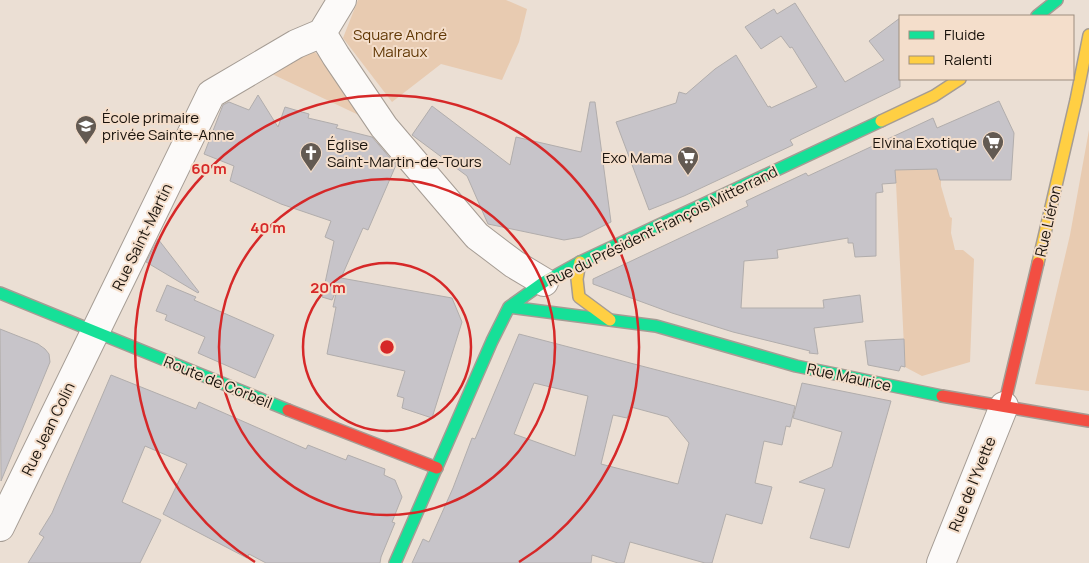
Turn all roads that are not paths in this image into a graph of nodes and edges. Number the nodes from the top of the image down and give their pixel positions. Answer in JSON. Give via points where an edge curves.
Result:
{"nodes":[{"id":1,"x":342,"y":0,"type":"edge"},
{"id":2,"x":1058,"y":0,"type":"edge"},
{"id":3,"x":1038,"y":15,"type":"edge"},
{"id":4,"x":322,"y":33,"type":"junction"},
{"id":5,"x":1089,"y":35,"type":"edge"},
{"id":6,"x":958,"y":80,"type":"edge"},
{"id":7,"x":1068,"y":82,"type":"dead end"},
{"id":8,"x":1076,"y":100,"type":"junction"},
{"id":9,"x":580,"y":262,"type":"junction"},
{"id":10,"x":544,"y":282,"type":"junction"},
{"id":11,"x":0,"y":294,"type":"edge"},
{"id":12,"x":509,"y":307,"type":"junction"},
{"id":13,"x":611,"y":321,"type":"junction"},
{"id":14,"x":96,"y":332,"type":"junction"},
{"id":15,"x":1004,"y":406,"type":"junction"},
{"id":16,"x":1089,"y":421,"type":"edge"},
{"id":17,"x":437,"y":468,"type":"junction"},
{"id":18,"x":0,"y":527,"type":"edge"},
{"id":19,"x":395,"y":563,"type":"edge"},
{"id":20,"x":941,"y":563,"type":"edge"}],
"edges":[{"from":1,"to":4,"type":"street"},
{"from":2,"to":3,"type":"main road"},
{"from":4,"to":10,"type":"street","via":[[384,127],[477,236]]},
{"from":4,"to":14,"type":"street","name":"Rue Saint-Martin","via":[[296,44],[211,94]]},
{"from":5,"to":8,"type":"main road","name":"Rue Liéron"},
{"from":6,"to":9,"type":"main road","name":"Rue du Président François Mitterrand","via":[[934,96]]},
{"from":7,"to":8,"type":"main road"},
{"from":8,"to":15,"type":"main road","name":"Rue Liéron"},
{"from":9,"to":10,"type":"main road","name":"Rue du Président François Mitterrand"},
{"from":9,"to":13,"type":"main road","via":[[577,279],[579,297]]},
{"from":10,"to":12,"type":"main road","name":"Rue du Président François Mitterrand"},
{"from":11,"to":14,"type":"main road","name":"Route de Corbeil"},
{"from":12,"to":13,"type":"main road","name":"Rue Maurice"},
{"from":12,"to":17,"type":"main road","name":"Rue du Président François Mitterrand"},
{"from":13,"to":15,"type":"main road","name":"Rue Maurice","via":[[656,326],[796,366],[948,398]]},
{"from":14,"to":17,"type":"main road","name":"Route de Corbeil"},
{"from":14,"to":18,"type":"street","name":"Rue Jean Colin"},
{"from":15,"to":16,"type":"main road","name":"Rue Maurice"},
{"from":15,"to":20,"type":"street","name":"Rue de l'Yvette"},
{"from":17,"to":19,"type":"main road","name":"Rue du Président François Mitterrand"}]}
